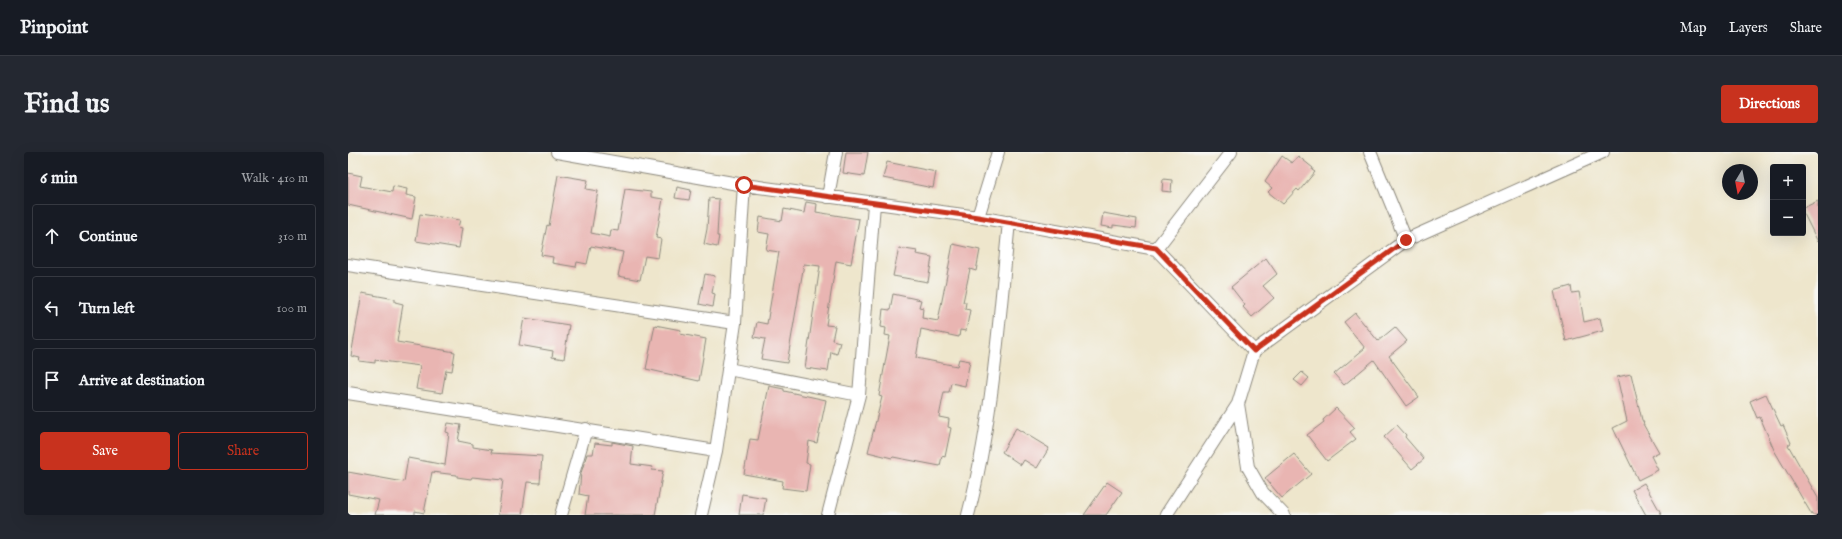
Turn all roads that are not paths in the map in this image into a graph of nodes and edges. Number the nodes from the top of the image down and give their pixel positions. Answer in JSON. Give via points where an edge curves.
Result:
{"nodes":[{"id":1,"x":557,"y":152,"type":"edge"},
{"id":2,"x":836,"y":152,"type":"edge"},
{"id":3,"x":998,"y":152,"type":"edge"},
{"id":4,"x":1231,"y":152,"type":"edge"},
{"id":5,"x":1370,"y":152,"type":"edge"},
{"id":6,"x":1603,"y":152,"type":"edge"},
{"id":7,"x":744,"y":185,"type":"junction"},
{"id":8,"x":828,"y":197,"type":"junction"},
{"id":9,"x":874,"y":204,"type":"junction"},
{"id":10,"x":978,"y":217,"type":"junction"},
{"id":11,"x":1009,"y":222,"type":"junction"},
{"id":12,"x":1406,"y":240,"type":"junction"},
{"id":13,"x":1156,"y":248,"type":"junction"},
{"id":14,"x":348,"y":265,"type":"edge"},
{"id":15,"x":735,"y":323,"type":"junction"},
{"id":16,"x":1254,"y":351,"type":"junction"},
{"id":17,"x":728,"y":369,"type":"junction"},
{"id":18,"x":348,"y":393,"type":"edge"},
{"id":19,"x":859,"y":395,"type":"junction"},
{"id":20,"x":1238,"y":404,"type":"junction"},
{"id":21,"x":586,"y":429,"type":"junction"},
{"id":22,"x":716,"y":451,"type":"junction"},
{"id":23,"x":561,"y":515,"type":"edge"},
{"id":24,"x":701,"y":515,"type":"edge"},
{"id":25,"x":828,"y":515,"type":"edge"},
{"id":26,"x":968,"y":515,"type":"edge"},
{"id":27,"x":1166,"y":515,"type":"edge"},
{"id":28,"x":1284,"y":515,"type":"edge"}],
"edges":[{"from":1,"to":7,"type":"street"},
{"from":2,"to":8,"type":"street"},
{"from":3,"to":10,"type":"street"},
{"from":4,"to":13,"type":"street"},
{"from":5,"to":12,"type":"street"},
{"from":6,"to":12,"type":"street"},
{"from":7,"to":8,"type":"street"},
{"from":7,"to":15,"type":"street"},
{"from":8,"to":9,"type":"street"},
{"from":9,"to":10,"type":"street"},
{"from":9,"to":19,"type":"street"},
{"from":10,"to":11,"type":"street"},
{"from":11,"to":13,"type":"street"},
{"from":11,"to":26,"type":"street","via":[[991,396]]},
{"from":12,"to":16,"type":"street"},
{"from":13,"to":16,"type":"street"},
{"from":14,"to":15,"type":"street"},
{"from":15,"to":17,"type":"street"},
{"from":16,"to":20,"type":"street"},
{"from":17,"to":19,"type":"street"},
{"from":17,"to":22,"type":"street"},
{"from":18,"to":21,"type":"street"},
{"from":19,"to":25,"type":"street"},
{"from":20,"to":27,"type":"street"},
{"from":20,"to":28,"type":"street","via":[[1248,467],[1263,493]]},
{"from":21,"to":22,"type":"street"},
{"from":21,"to":23,"type":"street"},
{"from":22,"to":24,"type":"street"}]}
